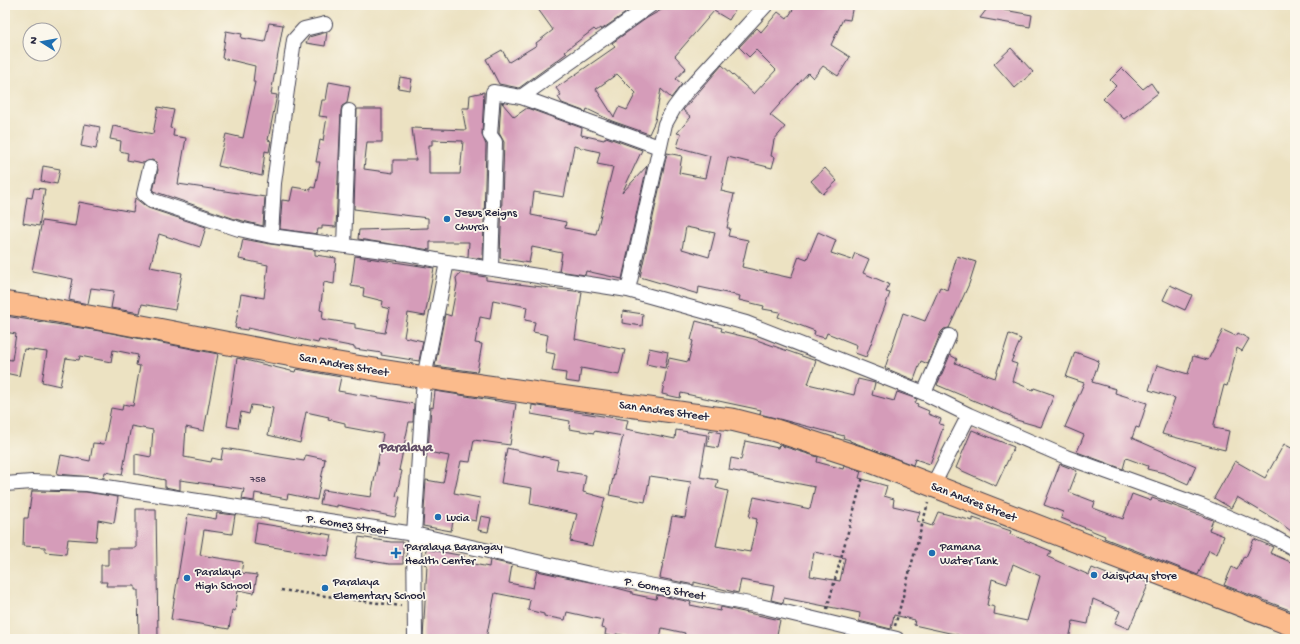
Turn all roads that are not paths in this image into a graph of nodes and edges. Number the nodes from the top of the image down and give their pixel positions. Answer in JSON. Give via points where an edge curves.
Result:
{"nodes":[{"id":1,"x":651,"y":5,"type":"edge"},
{"id":2,"x":766,"y":5,"type":"edge"},
{"id":3,"x":325,"y":24,"type":"dead end"},
{"id":4,"x":521,"y":97,"type":"junction"},
{"id":5,"x":349,"y":111,"type":"dead end"},
{"id":6,"x":659,"y":147,"type":"junction"},
{"id":7,"x":150,"y":168,"type":"dead end"},
{"id":8,"x":271,"y":236,"type":"junction"},
{"id":9,"x":344,"y":245,"type":"junction"},
{"id":10,"x":447,"y":262,"type":"junction"},
{"id":11,"x":491,"y":268,"type":"junction"},
{"id":12,"x":628,"y":290,"type":"junction"},
{"id":13,"x":5,"y":303,"type":"edge"},
{"id":14,"x":949,"y":336,"type":"dead end"},
{"id":15,"x":424,"y":378,"type":"junction"},
{"id":16,"x":924,"y":392,"type":"junction"},
{"id":17,"x":969,"y":415,"type":"junction"},
{"id":18,"x":5,"y":484,"type":"edge"},
{"id":19,"x":933,"y":485,"type":"junction"},
{"id":20,"x":414,"y":534,"type":"junction"},
{"id":21,"x":1295,"y":549,"type":"edge"},
{"id":22,"x":1295,"y":626,"type":"edge"},
{"id":23,"x":415,"y":639,"type":"edge"},
{"id":24,"x":895,"y":639,"type":"edge"}],
"edges":[{"from":1,"to":4,"type":"street"},
{"from":2,"to":6,"type":"street","via":[[674,108],[665,124]]},
{"from":3,"to":8,"type":"street","via":[[304,29],[294,40],[274,183]]},
{"from":4,"to":6,"type":"street"},
{"from":4,"to":11,"type":"street","via":[[493,92],[490,135],[495,142]]},
{"from":5,"to":9,"type":"street"},
{"from":6,"to":12,"type":"street"},
{"from":7,"to":8,"type":"street","via":[[144,194],[154,202],[239,229]]},
{"from":8,"to":9,"type":"street"},
{"from":9,"to":10,"type":"street"},
{"from":10,"to":11,"type":"street"},
{"from":10,"to":15,"type":"street"},
{"from":11,"to":12,"type":"street"},
{"from":12,"to":16,"type":"street","via":[[746,323]]},
{"from":13,"to":15,"type":"main road","name":"San Andres Street","via":[[69,312]]},
{"from":14,"to":16,"type":"street"},
{"from":15,"to":19,"type":"main road","name":"San Andres Street","via":[[734,420],[867,460]]},
{"from":15,"to":20,"type":"street"},
{"from":16,"to":17,"type":"street"},
{"from":17,"to":19,"type":"street"},
{"from":17,"to":21,"type":"street","via":[[1066,457],[1202,506],[1268,534]]},
{"from":18,"to":20,"type":"street","name":"P. Gomez Street","via":[[87,484]]},
{"from":19,"to":22,"type":"main road","name":"San Andres Street"},
{"from":20,"to":23,"type":"street"},
{"from":20,"to":24,"type":"street","name":"P. Gomez Street","via":[[590,574],[760,606]]}]}
